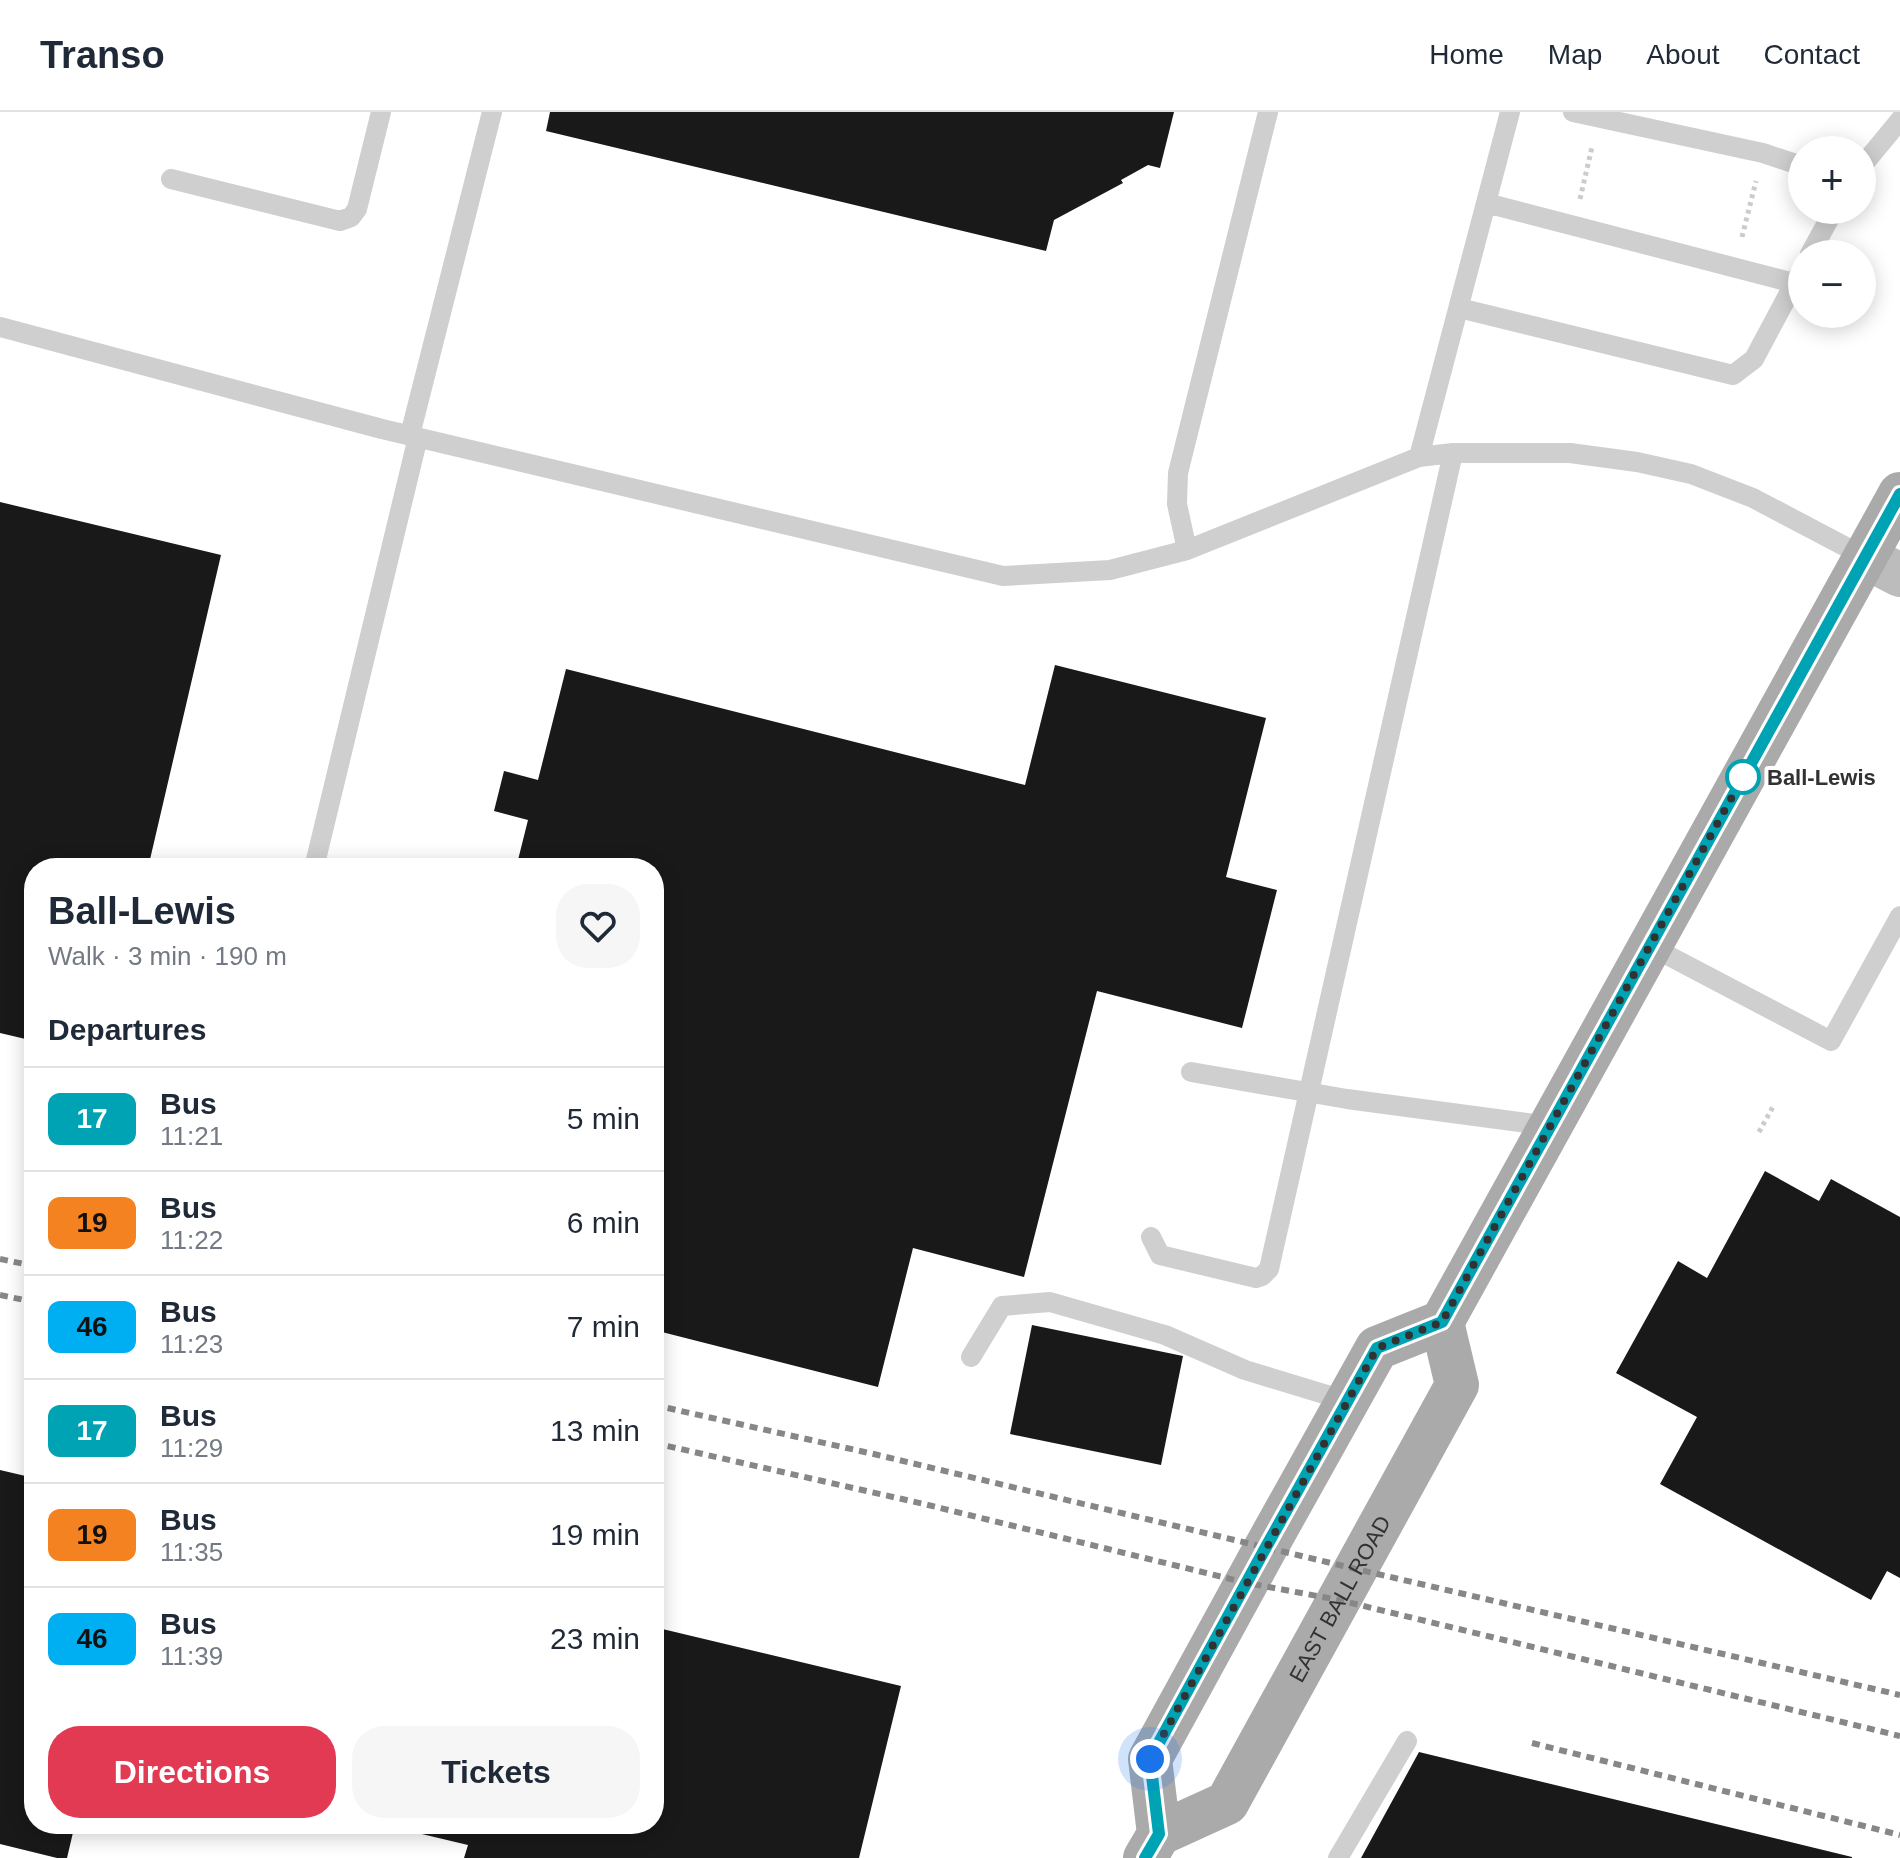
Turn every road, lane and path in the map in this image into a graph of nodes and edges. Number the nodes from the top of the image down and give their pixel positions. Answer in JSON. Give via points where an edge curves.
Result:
{"nodes":[{"id":1,"x":381,"y":112,"type":"edge"},
{"id":2,"x":492,"y":112,"type":"edge"},
{"id":3,"x":1268,"y":112,"type":"edge"},
{"id":4,"x":1510,"y":112,"type":"edge"},
{"id":5,"x":1573,"y":112,"type":"edge"},
{"id":6,"x":1900,"y":120,"type":"edge"},
{"id":7,"x":1594,"y":142,"type":"dead end"},
{"id":8,"x":1876,"y":149,"type":"edge"},
{"id":9,"x":1788,"y":161,"type":"edge"},
{"id":10,"x":171,"y":179,"type":"dead end"},
{"id":11,"x":1756,"y":180,"type":"dead end"},
{"id":12,"x":1486,"y":203,"type":"junction"},
{"id":13,"x":1578,"y":205,"type":"dead end"},
{"id":14,"x":1741,"y":244,"type":"dead end"},
{"id":15,"x":1788,"y":274,"type":"edge"},
{"id":16,"x":1788,"y":295,"type":"edge"},
{"id":17,"x":1459,"y":308,"type":"junction"},
{"id":18,"x":0,"y":327,"type":"edge"},
{"id":19,"x":414,"y":436,"type":"junction"},
{"id":20,"x":1453,"y":453,"type":"junction"},
{"id":21,"x":1419,"y":457,"type":"junction"},
{"id":22,"x":1900,"y":494,"type":"edge"},
{"id":23,"x":1187,"y":550,"type":"junction"},
{"id":24,"x":1883,"y":566,"type":"edge"},
{"id":25,"x":316,"y":858,"type":"edge"},
{"id":26,"x":1900,"y":916,"type":"edge"},
{"id":27,"x":1650,"y":946,"type":"junction"},
{"id":28,"x":1191,"y":1072,"type":"dead end"},
{"id":29,"x":1309,"y":1093,"type":"junction"},
{"id":30,"x":1774,"y":1105,"type":"dead end"},
{"id":31,"x":1550,"y":1126,"type":"junction"},
{"id":32,"x":1759,"y":1132,"type":"dead end"},
{"id":33,"x":1151,"y":1237,"type":"dead end"},
{"id":34,"x":1442,"y":1322,"type":"junction"},
{"id":35,"x":971,"y":1357,"type":"dead end"},
{"id":36,"x":1347,"y":1401,"type":"junction"},
{"id":37,"x":1407,"y":1741,"type":"dead end"},
{"id":38,"x":1152,"y":1846,"type":"edge"},
{"id":39,"x":1338,"y":1858,"type":"edge"}],
"edges":[{"from":1,"to":10,"type":"lane","via":[[357,209],[340,221]]},
{"from":2,"to":19,"type":"lane"},
{"from":3,"to":23,"type":"lane","via":[[1178,473],[1177,504]]},
{"from":4,"to":12,"type":"lane"},
{"from":5,"to":9,"type":"lane"},
{"from":6,"to":8,"type":"lane"},
{"from":7,"to":13,"type":"path"},
{"from":11,"to":14,"type":"path"},
{"from":12,"to":15,"type":"lane"},
{"from":12,"to":17,"type":"lane"},
{"from":16,"to":17,"type":"lane","via":[[1754,359],[1733,375]]},
{"from":17,"to":21,"type":"lane"},
{"from":18,"to":19,"type":"lane"},
{"from":19,"to":23,"type":"lane","via":[[1003,576],[1110,570]]},
{"from":19,"to":25,"type":"lane"},
{"from":20,"to":21,"type":"lane"},
{"from":20,"to":24,"type":"lane","via":[[1570,453],[1691,474],[1753,498]]},
{"from":20,"to":29,"type":"lane"},
{"from":21,"to":23,"type":"lane"},
{"from":22,"to":24,"type":"main road"},
{"from":24,"to":27,"type":"main road"},
{"from":26,"to":27,"type":"lane","via":[[1831,1041]]},
{"from":27,"to":31,"type":"main road"},
{"from":28,"to":29,"type":"lane"},
{"from":29,"to":31,"type":"lane"},
{"from":29,"to":33,"type":"lane","via":[[1269,1269],[1262,1276],[1160,1255]]},
{"from":30,"to":32,"type":"path"},
{"from":31,"to":34,"type":"main road"},
{"from":34,"to":36,"type":"main road","name":"EAST BALL ROAD","via":[[1377,1348]]},
{"from":34,"to":38,"type":"main road","name":"EAST BALL ROAD","via":[[1457,1385],[1242,1776],[1227,1803]]},
{"from":35,"to":36,"type":"lane","via":[[1002,1306],[1050,1302],[1165,1335],[1245,1370]]},
{"from":36,"to":38,"type":"main road","name":"EAST BALL ROAD","via":[[1150,1759]]},
{"from":37,"to":39,"type":"lane"}]}
